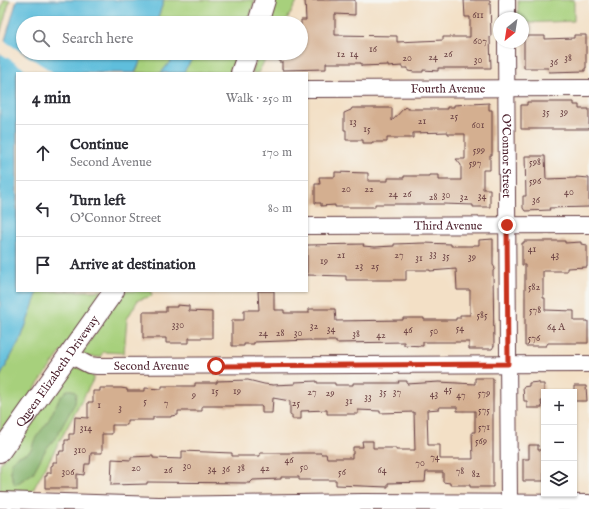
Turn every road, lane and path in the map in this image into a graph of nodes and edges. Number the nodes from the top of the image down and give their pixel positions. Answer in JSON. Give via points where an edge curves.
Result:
{"nodes":[{"id":1,"x":265,"y":0,"type":"edge"},
{"id":2,"x":507,"y":0,"type":"edge"},
{"id":3,"x":507,"y":12,"type":"edge"},
{"id":4,"x":260,"y":16,"type":"edge"},
{"id":5,"x":506,"y":48,"type":"edge"},
{"id":6,"x":246,"y":60,"type":"edge"},
{"id":7,"x":241,"y":72,"type":"edge"},
{"id":8,"x":506,"y":88,"type":"junction"},
{"id":9,"x":589,"y":88,"type":"edge"},
{"id":10,"x":308,"y":89,"type":"edge"},
{"id":11,"x":507,"y":225,"type":"junction"},
{"id":12,"x":589,"y":225,"type":"edge"},
{"id":13,"x":308,"y":226,"type":"edge"},
{"id":14,"x":113,"y":292,"type":"edge"},
{"id":15,"x":70,"y":355,"type":"junction"},
{"id":16,"x":508,"y":364,"type":"junction"},
{"id":17,"x":589,"y":364,"type":"edge"},
{"id":18,"x":0,"y":452,"type":"edge"},
{"id":19,"x":0,"y":500,"type":"edge"},
{"id":20,"x":589,"y":503,"type":"edge"},
{"id":21,"x":509,"y":506,"type":"edge"}],
"edges":[{"from":1,"to":4,"type":"main road"},
{"from":2,"to":3,"type":"street"},
{"from":5,"to":8,"type":"street","name":"O'Connor Street"},
{"from":6,"to":7,"type":"main road"},
{"from":8,"to":9,"type":"street","name":"Fourth Avenue"},
{"from":8,"to":10,"type":"street","name":"Fourth Avenue"},
{"from":8,"to":11,"type":"street","name":"O'Connor Street"},
{"from":11,"to":12,"type":"street","name":"Third Avenue"},
{"from":11,"to":13,"type":"street","name":"Third Avenue"},
{"from":11,"to":16,"type":"street","name":"O'Connor Street"},
{"from":14,"to":15,"type":"main road","name":"Queen Elizabeth Driveway"},
{"from":15,"to":16,"type":"street","name":"Second Avenue","via":[[89,365],[158,370]]},
{"from":15,"to":18,"type":"main road","name":"Queen Elizabeth Driveway"},
{"from":16,"to":17,"type":"street","name":"Second Avenue"},
{"from":16,"to":21,"type":"street","name":"O'Connor Street"},
{"from":19,"to":21,"type":"street","via":[[158,505],[363,502]]},
{"from":20,"to":21,"type":"street"}]}
